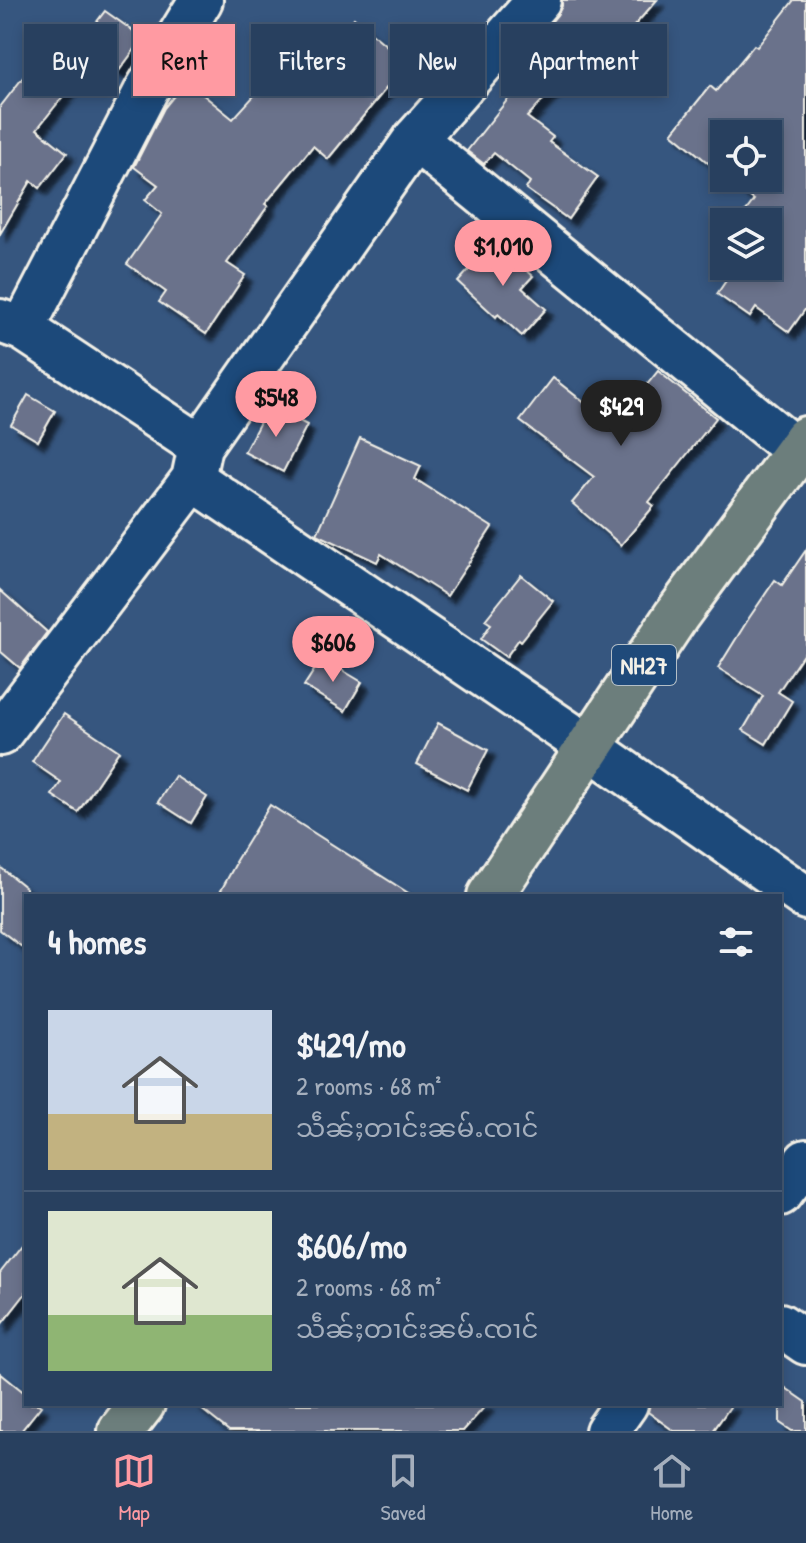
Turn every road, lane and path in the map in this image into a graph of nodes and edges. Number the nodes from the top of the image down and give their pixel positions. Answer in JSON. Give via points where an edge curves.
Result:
{"nodes":[{"id":1,"x":201,"y":0,"type":"edge"},
{"id":2,"x":539,"y":0,"type":"edge"},
{"id":3,"x":415,"y":139,"type":"junction"},
{"id":4,"x":11,"y":325,"type":"edge"},
{"id":5,"x":802,"y":445,"type":"edge"},
{"id":6,"x":197,"y":462,"type":"junction"},
{"id":7,"x":0,"y":734,"type":"edge"},
{"id":8,"x":589,"y":747,"type":"junction"},
{"id":9,"x":491,"y":894,"type":"edge"},
{"id":10,"x":806,"y":898,"type":"edge"},
{"id":11,"x":806,"y":1161,"type":"edge"},
{"id":12,"x":782,"y":1191,"type":"edge"},
{"id":13,"x":782,"y":1326,"type":"edge"},
{"id":14,"x":806,"y":1343,"type":"edge"},
{"id":15,"x":140,"y":1406,"type":"edge"},
{"id":16,"x":625,"y":1406,"type":"edge"},
{"id":17,"x":121,"y":1431,"type":"edge"},
{"id":18,"x":607,"y":1431,"type":"edge"}],
"edges":[{"from":1,"to":4,"type":"street"},
{"from":2,"to":3,"type":"street"},
{"from":3,"to":5,"type":"street"},
{"from":3,"to":6,"type":"street"},
{"from":4,"to":6,"type":"street"},
{"from":5,"to":8,"type":"highway","number":"NH27","via":[[676,616]]},
{"from":6,"to":7,"type":"street"},
{"from":6,"to":8,"type":"street"},
{"from":8,"to":9,"type":"highway","number":"NH27"},
{"from":8,"to":10,"type":"street"},
{"from":11,"to":12,"type":"street"},
{"from":13,"to":14,"type":"street"},
{"from":15,"to":17,"type":"highway"},
{"from":16,"to":18,"type":"street"}]}
